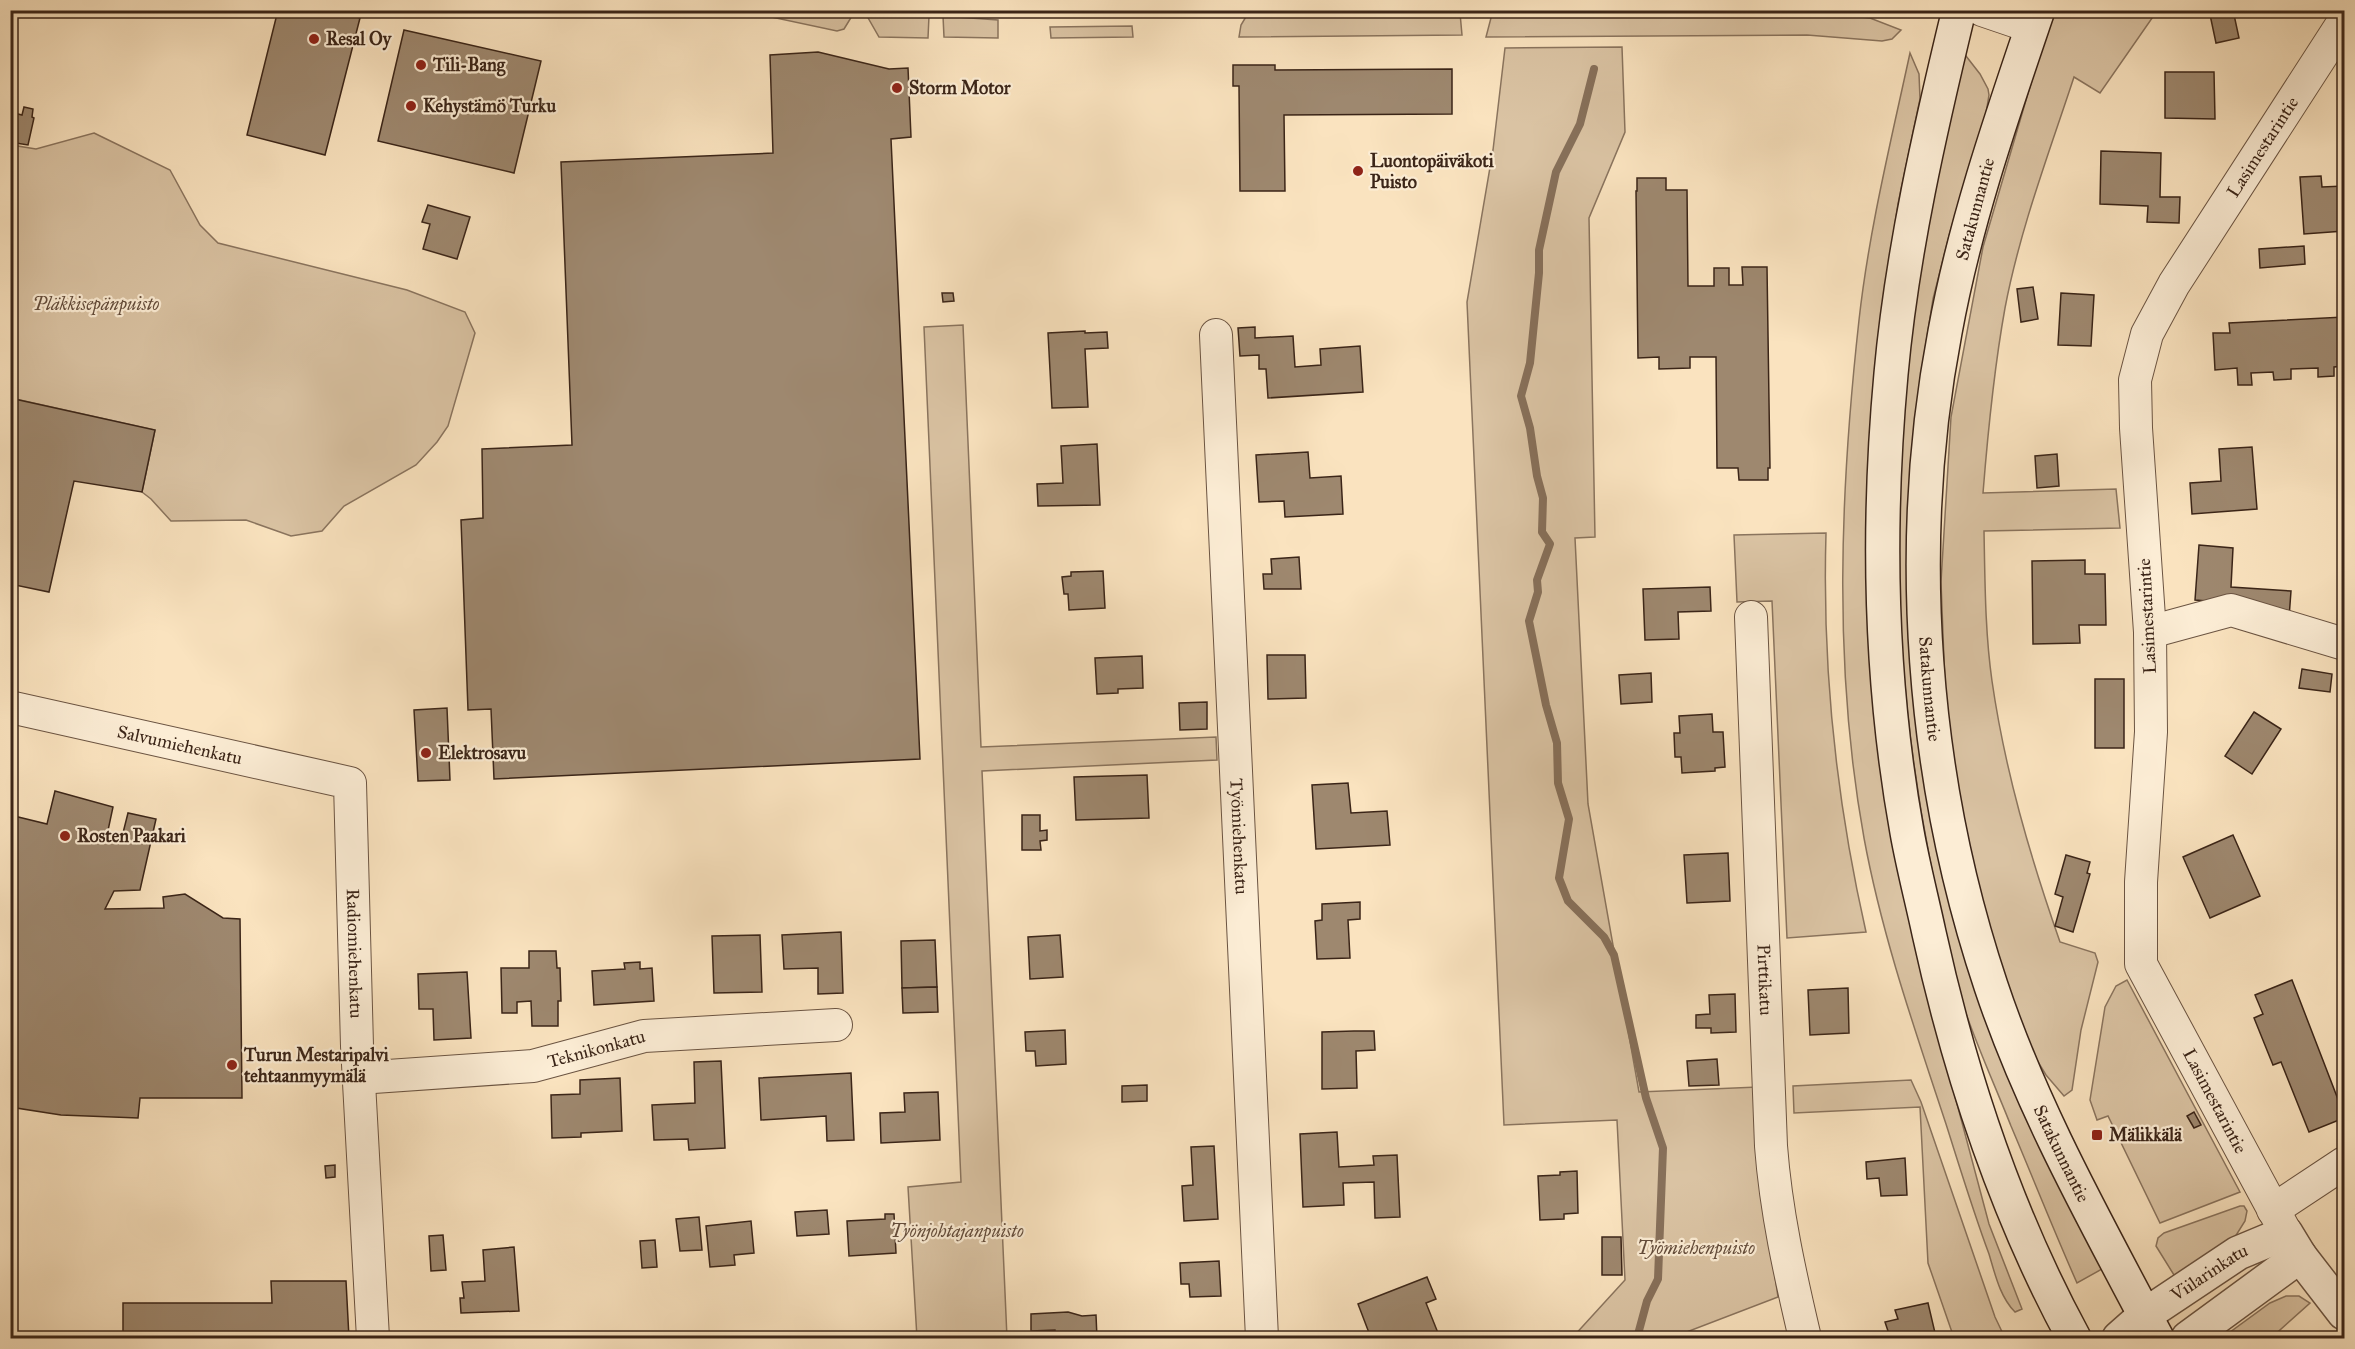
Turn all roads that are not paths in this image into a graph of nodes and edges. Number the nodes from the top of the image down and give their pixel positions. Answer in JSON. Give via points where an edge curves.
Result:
{"nodes":[{"id":1,"x":1959,"y":10,"type":"edge"},
{"id":2,"x":1982,"y":10,"type":"edge"},
{"id":3,"x":2035,"y":19,"type":"edge"},
{"id":4,"x":2344,"y":21,"type":"edge"},
{"id":5,"x":1216,"y":335,"type":"dead end"},
{"id":6,"x":1751,"y":616,"type":"dead end"},
{"id":7,"x":2150,"y":632,"type":"junction"},
{"id":8,"x":2344,"y":644,"type":"edge"},
{"id":9,"x":10,"y":707,"type":"edge"},
{"id":10,"x":350,"y":783,"type":"joint"},
{"id":11,"x":836,"y":1025,"type":"dead end"},
{"id":12,"x":359,"y":1078,"type":"junction"},
{"id":13,"x":2344,"y":1163,"type":"edge"},
{"id":14,"x":2286,"y":1233,"type":"junction"},
{"id":15,"x":2344,"y":1313,"type":"edge"},
{"id":16,"x":2151,"y":1327,"type":"edge"},
{"id":17,"x":373,"y":1338,"type":"edge"},
{"id":18,"x":1262,"y":1338,"type":"edge"},
{"id":19,"x":1805,"y":1338,"type":"edge"},
{"id":20,"x":2074,"y":1338,"type":"edge"},
{"id":21,"x":2120,"y":1338,"type":"edge"},
{"id":22,"x":2188,"y":1338,"type":"edge"}],
"edges":[{"from":1,"to":20,"type":"main road","via":[[1935,109],[1900,290],[1891,374],[1882,555],[1891,712],[1907,832],[1942,995],[1979,1120],[2015,1216]]},
{"from":2,"to":3,"type":"street"},
{"from":3,"to":16,"type":"main road","name":"Satakunnantie","via":[[1993,146],[1959,268],[1938,376],[1925,530],[1931,708],[1948,823],[1967,907],[1992,988],[2041,1111]]},
{"from":4,"to":7,"type":"street","name":"Lasimestarintie","via":[[2174,284],[2147,334],[2135,380]]},
{"from":5,"to":18,"type":"street","name":"Työmiehenkatu"},
{"from":6,"to":19,"type":"street","name":"Pirttikatu","via":[[1771,1146],[1782,1237]]},
{"from":7,"to":8,"type":"street","via":[[2231,610]]},
{"from":7,"to":14,"type":"street","name":"Lasimestarintie","via":[[2151,732],[2140,882],[2141,964]]},
{"from":9,"to":10,"type":"street","name":"Salvumiehenkatu"},
{"from":10,"to":12,"type":"street","name":"Radiomiehenkatu"},
{"from":11,"to":12,"type":"street","name":"Teknikonkatu","via":[[644,1036],[532,1066]]},
{"from":12,"to":17,"type":"street","name":"Radiomiehenkatu"},
{"from":13,"to":14,"type":"street"},
{"from":14,"to":15,"type":"main road"},
{"from":14,"to":16,"type":"main road","name":"Viilarinkatu","via":[[2238,1253]]},
{"from":14,"to":22,"type":"main road","name":"Viilarinkatu"},
{"from":16,"to":21,"type":"main road","name":"Viilarinkatu"}]}
